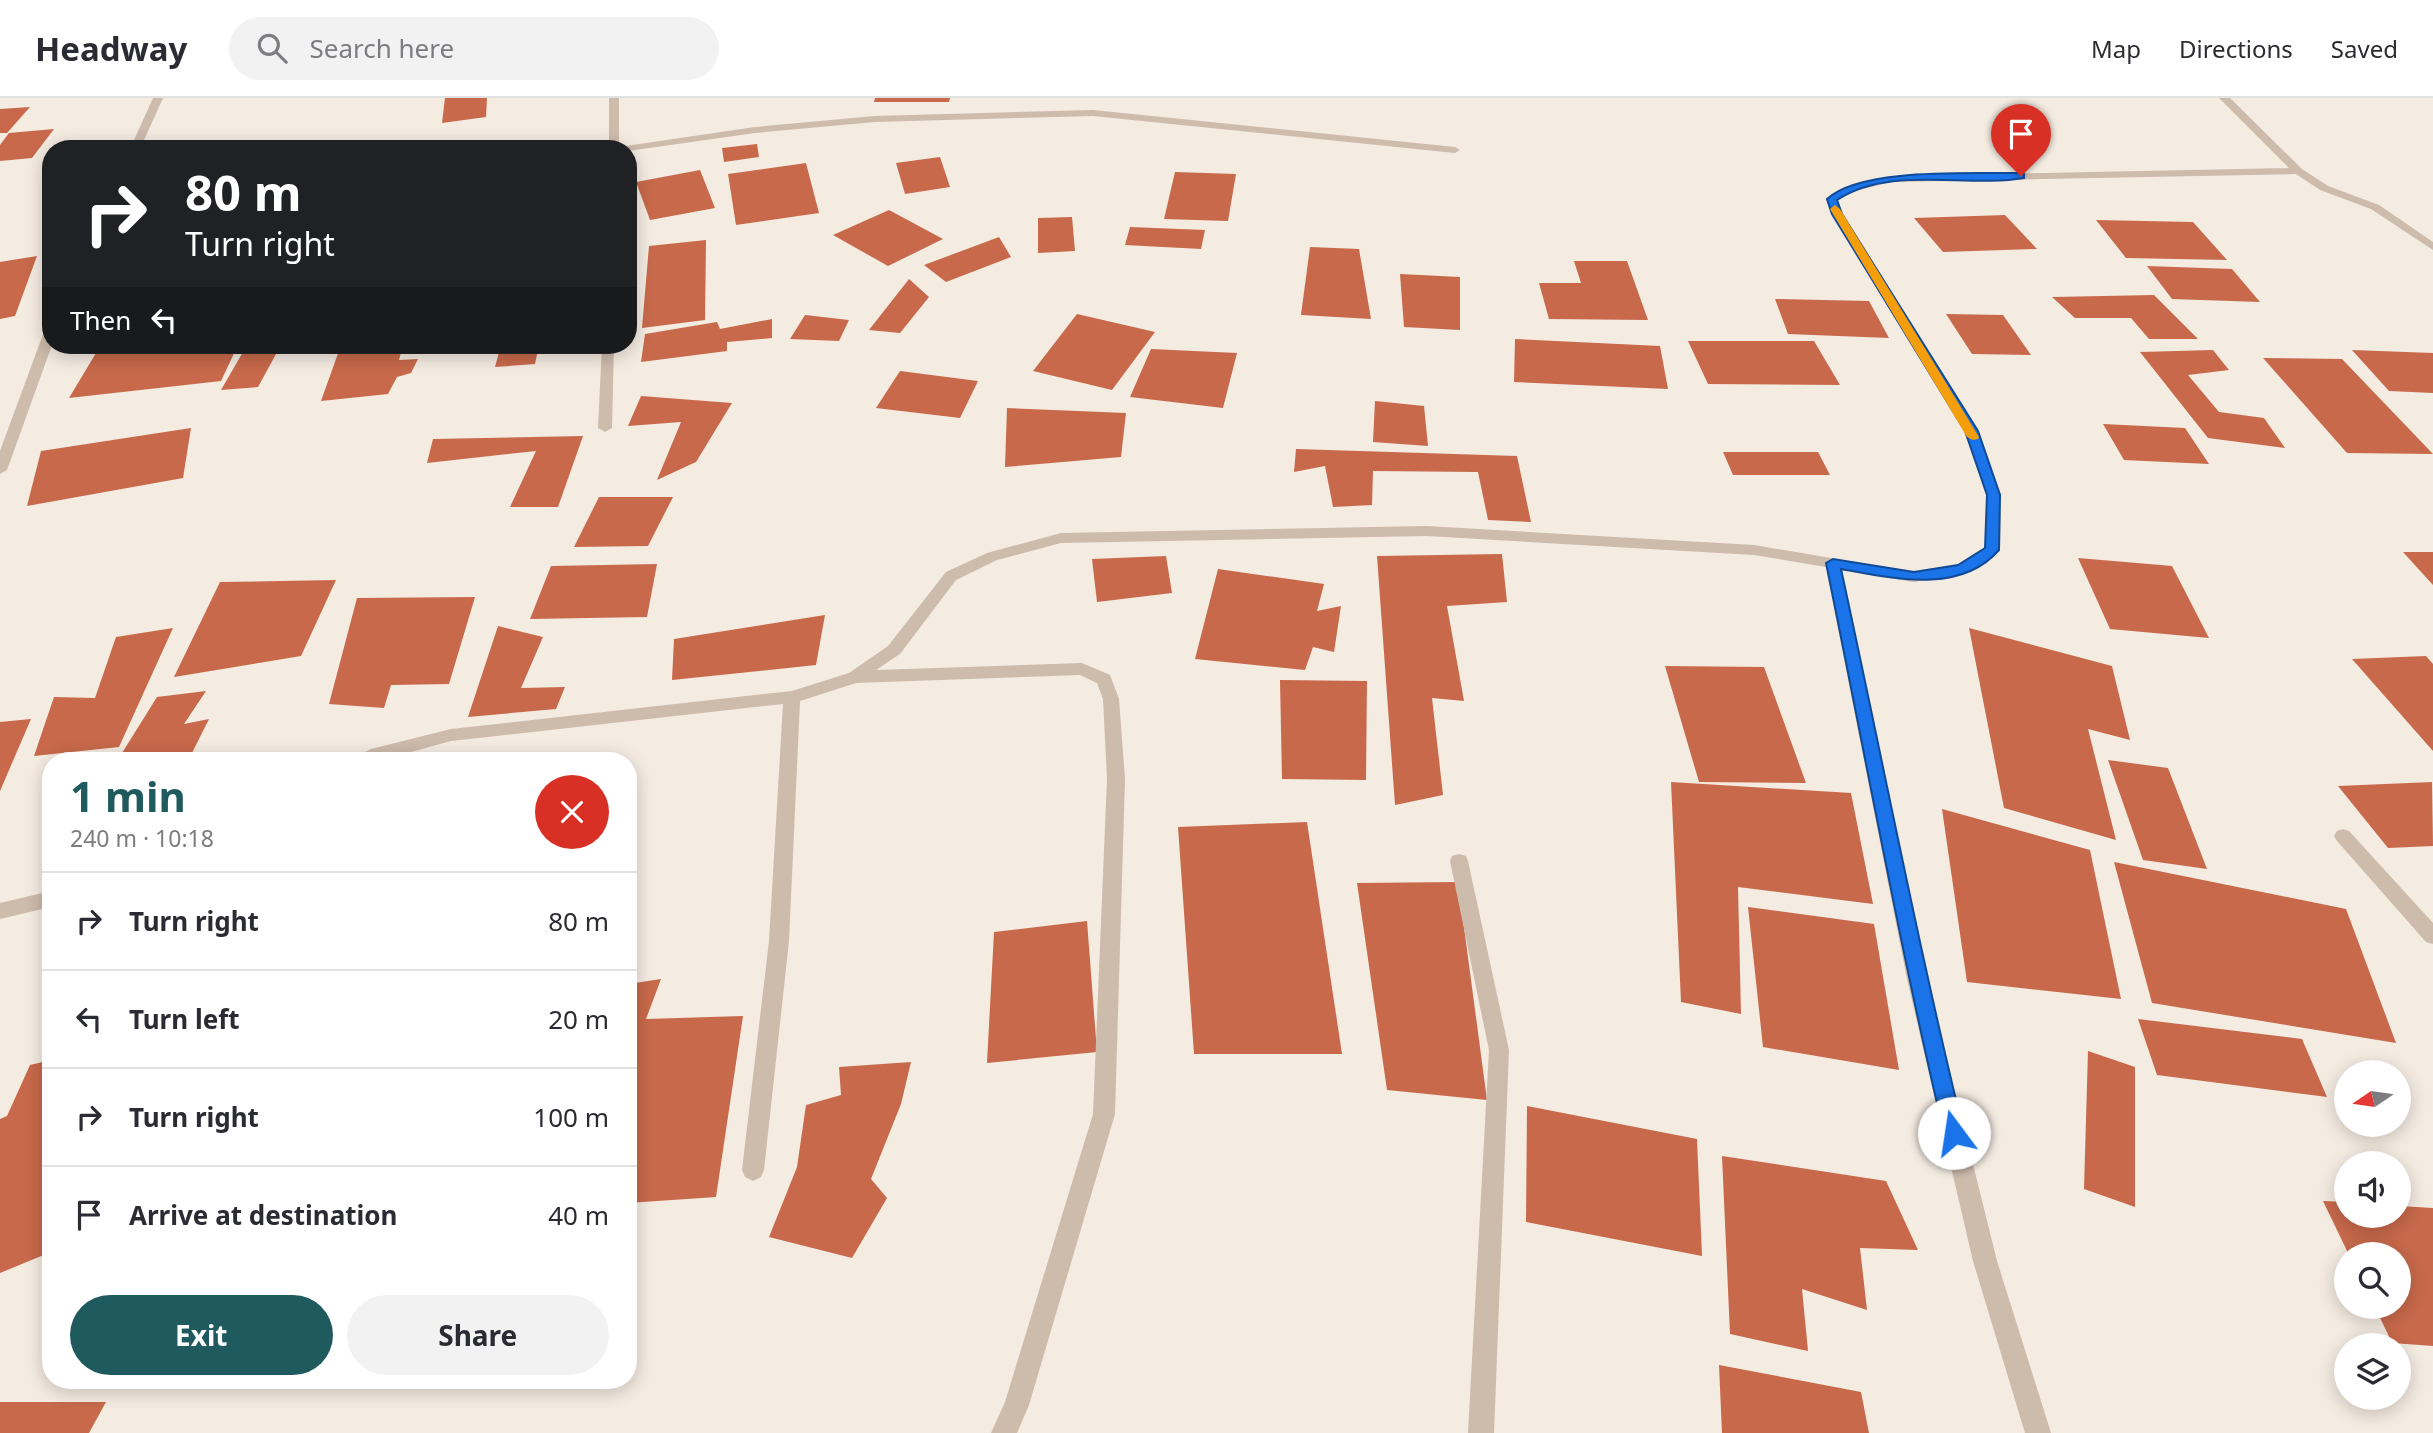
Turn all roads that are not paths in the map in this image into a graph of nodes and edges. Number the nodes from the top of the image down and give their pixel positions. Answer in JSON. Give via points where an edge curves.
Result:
{"nodes":[{"id":1,"x":158,"y":98,"type":"edge"},
{"id":2,"x":614,"y":98,"type":"edge"},
{"id":3,"x":2224,"y":98,"type":"edge"},
{"id":4,"x":139,"y":140,"type":"edge"},
{"id":5,"x":614,"y":140,"type":"edge"},
{"id":6,"x":637,"y":147,"type":"edge"},
{"id":7,"x":1455,"y":150,"type":"dead end"},
{"id":8,"x":2298,"y":171,"type":"junction"},
{"id":9,"x":2433,"y":247,"type":"edge"},
{"id":10,"x":42,"y":354,"type":"edge"},
{"id":11,"x":608,"y":354,"type":"edge"},
{"id":12,"x":606,"y":428,"type":"dead end"},
{"id":13,"x":0,"y":470,"type":"edge"},
{"id":14,"x":1833,"y":563,"type":"junction"},
{"id":15,"x":855,"y":677,"type":"junction"},
{"id":16,"x":792,"y":697,"type":"junction"},
{"id":17,"x":385,"y":752,"type":"edge"},
{"id":18,"x":2343,"y":836,"type":"dead end"},
{"id":19,"x":1460,"y":861,"type":"dead end"},
{"id":20,"x":42,"y":902,"type":"edge"},
{"id":21,"x":0,"y":911,"type":"edge"},
{"id":22,"x":2433,"y":936,"type":"edge"},
{"id":23,"x":753,"y":1170,"type":"dead end"},
{"id":24,"x":1004,"y":1433,"type":"edge"},
{"id":25,"x":1481,"y":1433,"type":"edge"},
{"id":26,"x":2038,"y":1433,"type":"edge"}],
"edges":[{"from":1,"to":4,"type":"street"},
{"from":2,"to":5,"type":"street"},
{"from":3,"to":8,"type":"street"},
{"from":6,"to":7,"type":"street","via":[[875,119],[1096,110]]},
{"from":8,"to":9,"type":"street","via":[[2324,188],[2375,207]]},
{"from":8,"to":14,"type":"street","via":[[1892,179],[1847,190],[1832,199],[1971,431],[1994,495],[1992,550],[1962,569],[1914,577]]},
{"from":10,"to":13,"type":"street"},
{"from":11,"to":12,"type":"street"},
{"from":14,"to":15,"type":"street","via":[[1754,550],[1427,531],[1061,538],[992,556],[951,576],[894,650]]},
{"from":14,"to":26,"type":"street","via":[[1920,992],[1985,1261]]},
{"from":15,"to":16,"type":"street"},
{"from":15,"to":24,"type":"street","via":[[1082,668],[1104,679],[1111,699],[1116,779],[1104,1114],[1017,1405]]},
{"from":16,"to":17,"type":"street","via":[[451,735]]},
{"from":16,"to":23,"type":"street","via":[[779,941]]},
{"from":18,"to":22,"type":"street"},
{"from":19,"to":25,"type":"street","via":[[1499,1050]]},
{"from":20,"to":21,"type":"street"}]}
